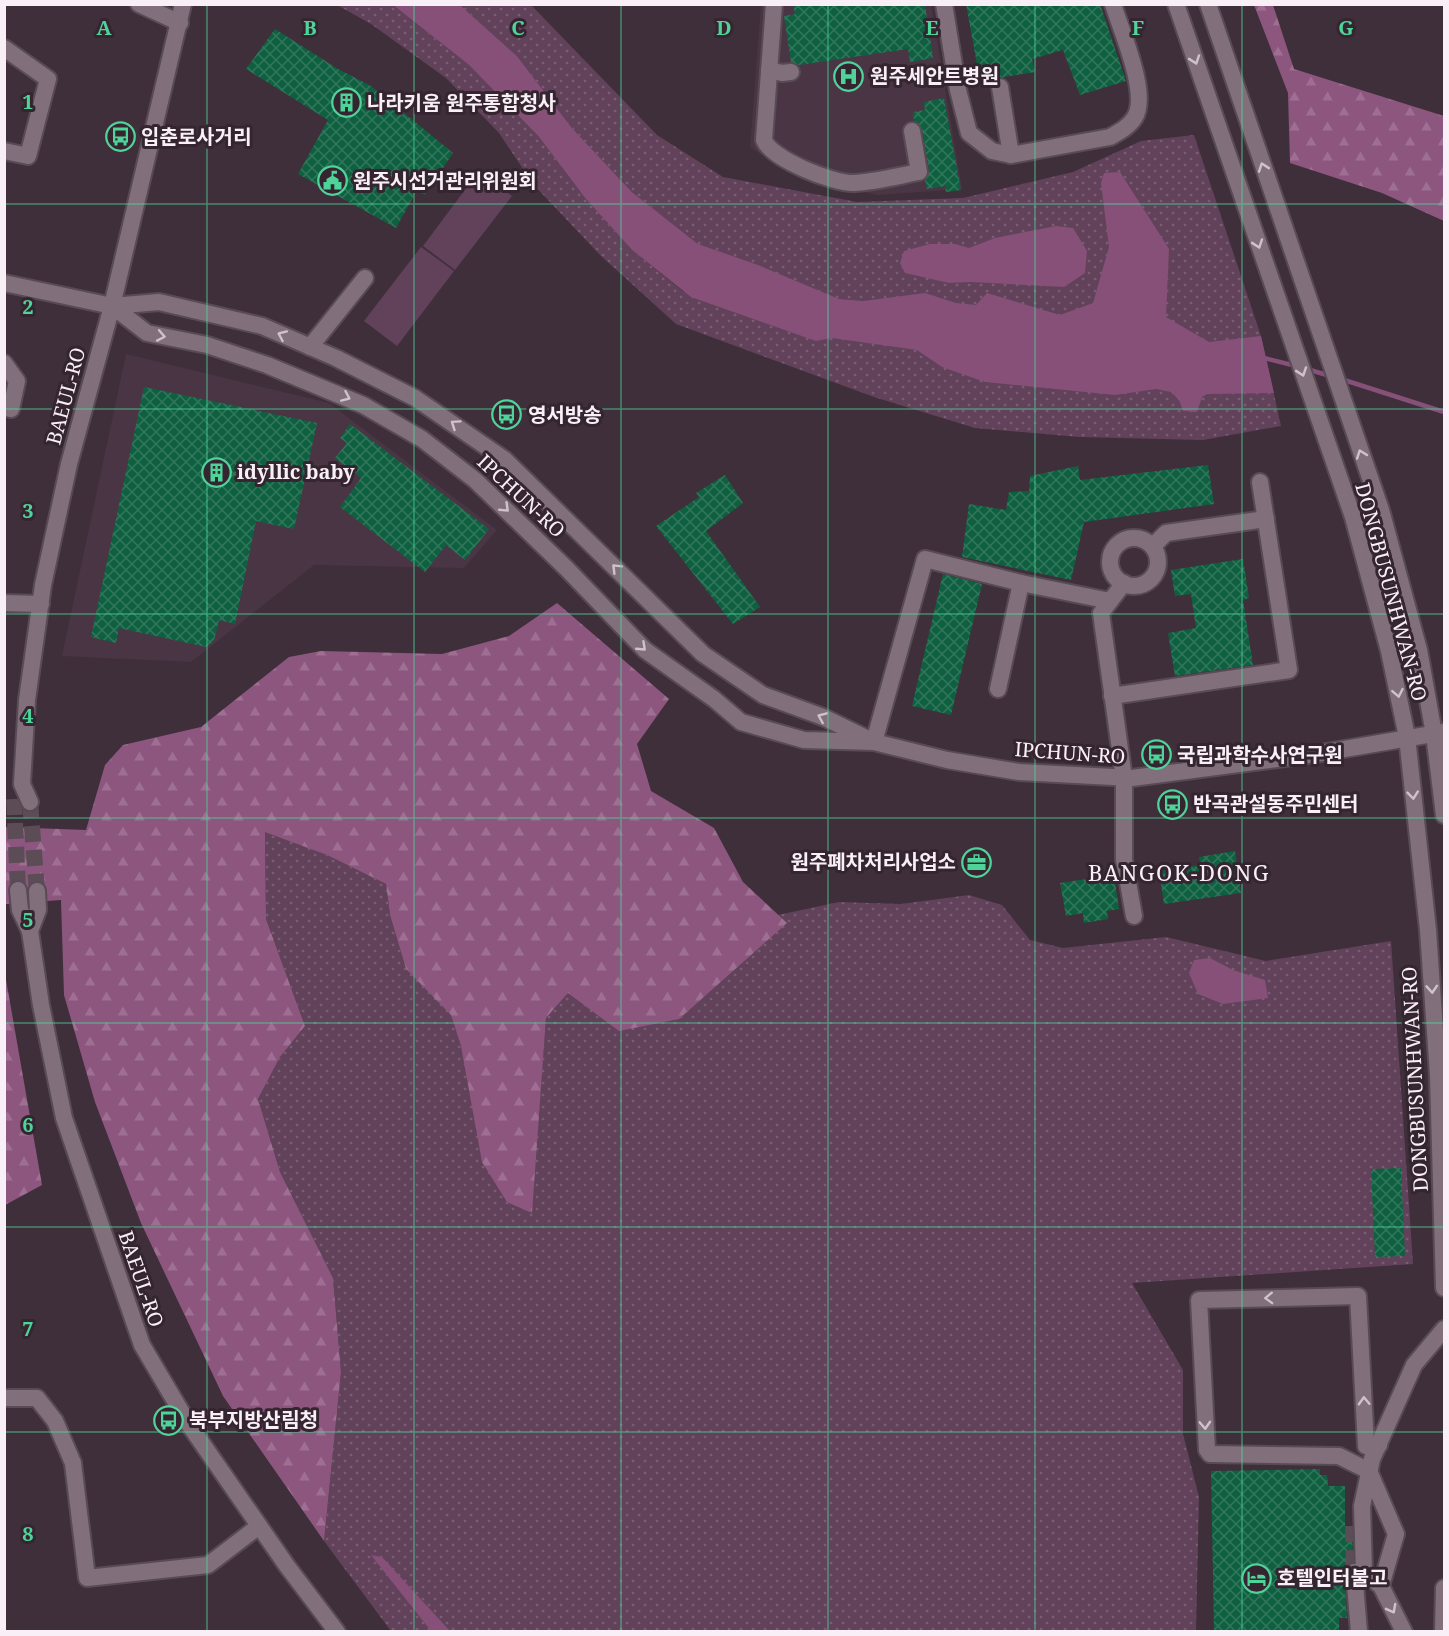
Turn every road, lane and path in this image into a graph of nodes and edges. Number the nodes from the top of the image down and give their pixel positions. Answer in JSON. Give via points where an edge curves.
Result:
{"nodes":[{"id":1,"x":139,"y":4,"type":"edge"},
{"id":2,"x":183,"y":4,"type":"edge"},
{"id":3,"x":194,"y":4,"type":"edge"},
{"id":4,"x":774,"y":4,"type":"edge"},
{"id":5,"x":944,"y":4,"type":"edge"},
{"id":6,"x":1113,"y":4,"type":"edge"},
{"id":7,"x":1176,"y":4,"type":"edge"},
{"id":8,"x":1208,"y":4,"type":"edge"},
{"id":9,"x":180,"y":22,"type":"junction"},
{"id":10,"x":4,"y":48,"type":"edge"},
{"id":11,"x":170,"y":63,"type":"junction"},
{"id":12,"x":769,"y":70,"type":"junction"},
{"id":13,"x":791,"y":72,"type":"dead end"},
{"id":14,"x":1000,"y":87,"type":"dead end"},
{"id":15,"x":912,"y":131,"type":"dead end"},
{"id":16,"x":4,"y":151,"type":"edge"},
{"id":17,"x":1011,"y":155,"type":"junction"},
{"id":18,"x":365,"y":278,"type":"dead end"},
{"id":19,"x":4,"y":283,"type":"edge"},
{"id":20,"x":112,"y":306,"type":"junction"},
{"id":21,"x":310,"y":347,"type":"junction"},
{"id":22,"x":4,"y":363,"type":"edge"},
{"id":23,"x":4,"y":408,"type":"edge"},
{"id":24,"x":1260,"y":482,"type":"dead end"},
{"id":25,"x":1266,"y":519,"type":"junction"},
{"id":26,"x":1153,"y":546,"type":"junction"},
{"id":27,"x":1021,"y":583,"type":"junction"},
{"id":28,"x":1124,"y":583,"type":"junction"},
{"id":29,"x":1110,"y":602,"type":"junction"},
{"id":30,"x":4,"y":603,"type":"edge"},
{"id":31,"x":41,"y":604,"type":"junction"},
{"id":32,"x":998,"y":689,"type":"dead end"},
{"id":33,"x":1112,"y":696,"type":"junction"},
{"id":34,"x":1439,"y":733,"type":"edge"},
{"id":35,"x":1407,"y":737,"type":"junction"},
{"id":36,"x":874,"y":742,"type":"junction"},
{"id":37,"x":1124,"y":778,"type":"junction"},
{"id":38,"x":22,"y":795,"type":"tunnel mouth"},
{"id":39,"x":1444,"y":815,"type":"edge"},
{"id":40,"x":18,"y":890,"type":"tunnel mouth"},
{"id":41,"x":37,"y":891,"type":"tunnel mouth"},
{"id":42,"x":1134,"y":916,"type":"dead end"},
{"id":43,"x":30,"y":931,"type":"junction"},
{"id":44,"x":1443,"y":1169,"type":"edge"},
{"id":45,"x":1444,"y":1288,"type":"edge"},
{"id":46,"x":1444,"y":1329,"type":"edge"},
{"id":47,"x":4,"y":1398,"type":"edge"},
{"id":48,"x":1378,"y":1445,"type":"junction"},
{"id":49,"x":1370,"y":1471,"type":"junction"},
{"id":50,"x":259,"y":1526,"type":"junction"},
{"id":51,"x":1353,"y":1526,"type":"tunnel mouth"},
{"id":52,"x":1354,"y":1572,"type":"tunnel mouth"},
{"id":53,"x":1381,"y":1586,"type":"junction"},
{"id":54,"x":1444,"y":1588,"type":"edge"},
{"id":55,"x":337,"y":1632,"type":"edge"},
{"id":56,"x":1359,"y":1632,"type":"edge"},
{"id":57,"x":1367,"y":1632,"type":"edge"},
{"id":58,"x":1404,"y":1632,"type":"edge"},
{"id":59,"x":1443,"y":1632,"type":"edge"}],
"edges":[{"from":1,"to":9,"type":"street"},
{"from":2,"to":9,"type":"street","name":"BAEUL-RO"},
{"from":3,"to":11,"type":"street","via":[[180,52]]},
{"from":4,"to":12,"type":"street"},
{"from":5,"to":17,"type":"street","via":[[969,133],[992,151]]},
{"from":6,"to":17,"type":"street","via":[[1140,91],[1135,116],[1123,130],[1110,137]]},
{"from":7,"to":35,"type":"street","name":"DONGBUSUNHWAN-RO","one_way":true,"via":[[1353,517]]},
{"from":34,"to":8,"type":"street","name":"DONGBUSUNHWAN-RO","one_way":true,"via":[[1381,510]]},
{"from":9,"to":11,"type":"street","name":"BAEUL-RO"},
{"from":10,"to":16,"type":"street","via":[[48,79],[28,156]]},
{"from":11,"to":20,"type":"street","name":"BAEUL-RO"},
{"from":12,"to":13,"type":"street"},
{"from":12,"to":15,"type":"street","via":[[764,140],[767,148],[798,167],[852,184],[919,172]]},
{"from":14,"to":17,"type":"street"},
{"from":18,"to":21,"type":"street"},
{"from":19,"to":20,"type":"street","name":"IPCHUN-RO"},
{"from":21,"to":20,"type":"street","name":"IPCHUN-RO","one_way":true,"via":[[262,326],[159,302]]},
{"from":20,"to":31,"type":"street","name":"BAEUL-RO","via":[[69,464]]},
{"from":20,"to":36,"type":"street","name":"IPCHUN-RO","one_way":true,"via":[[147,333],[207,345],[267,365],[363,405],[422,440],[475,480],[645,650],[741,722],[804,740]]},
{"from":36,"to":21,"type":"street","name":"IPCHUN-RO","one_way":true,"via":[[823,717],[763,695],[703,654],[504,459],[415,398]]},
{"from":22,"to":23,"type":"street","via":[[17,381],[11,409]]},
{"from":24,"to":25,"type":"street"},
{"from":25,"to":26,"type":"street","via":[[1166,533]]},
{"from":25,"to":33,"type":"street","via":[[1289,670]]},
{"from":26,"to":28,"type":"street","via":[[1159,560],[1155,575],[1143,584]]},
{"from":26,"to":28,"type":"street","via":[[1139,538],[1116,545],[1111,568]]},
{"from":27,"to":29,"type":"street"},
{"from":27,"to":32,"type":"street"},
{"from":27,"to":36,"type":"street","via":[[925,559]]},
{"from":28,"to":29,"type":"street"},
{"from":29,"to":33,"type":"street","via":[[1101,613]]},
{"from":30,"to":31,"type":"street"},
{"from":31,"to":38,"type":"street","name":"BAEUL-RO","via":[[27,700]]},
{"from":33,"to":37,"type":"street"},
{"from":34,"to":35,"type":"street","name":"IPCHUN-RO"},
{"from":34,"to":39,"type":"street","name":"DONGBUSUNHWAN-RO"},
{"from":35,"to":37,"type":"street","name":"IPCHUN-RO","via":[[1314,754]]},
{"from":35,"to":44,"type":"street","name":"DONGBUSUNHWAN-RO","one_way":true,"via":[[1428,930]]},
{"from":36,"to":37,"type":"street","name":"IPCHUN-RO","via":[[1019,772]]},
{"from":37,"to":42,"type":"street","via":[[1124,860]]},
{"from":40,"to":43,"type":"street","via":[[20,910]]},
{"from":41,"to":43,"type":"street","name":"BAEUL-RO","via":[[38,910]]},
{"from":43,"to":50,"type":"street","name":"BAEUL-RO","via":[[64,1118],[142,1346],[188,1423]]},
{"from":44,"to":45,"type":"street","name":"DONGBUSUNHWAN-RO"},
{"from":46,"to":48,"type":"street","via":[[1414,1365]]},
{"from":47,"to":50,"type":"street","via":[[37,1398],[55,1420],[73,1462],[87,1578],[208,1565]]},
{"from":48,"to":49,"type":"street"},
{"from":48,"to":49,"type":"street","one_way":true,"via":[[1366,1446],[1358,1296],[1199,1300],[1210,1454],[1339,1456]]},
{"from":49,"to":51,"type":"street","via":[[1351,1506]]},
{"from":49,"to":53,"type":"street","via":[[1396,1534]]},
{"from":49,"to":53,"type":"street","via":[[1362,1506],[1364,1572]]},
{"from":50,"to":55,"type":"street","name":"BAEUL-RO"},
{"from":52,"to":56,"type":"street"},
{"from":53,"to":57,"type":"street","via":[[1366,1592]]},
{"from":53,"to":58,"type":"street","one_way":true},
{"from":54,"to":59,"type":"street"}]}
